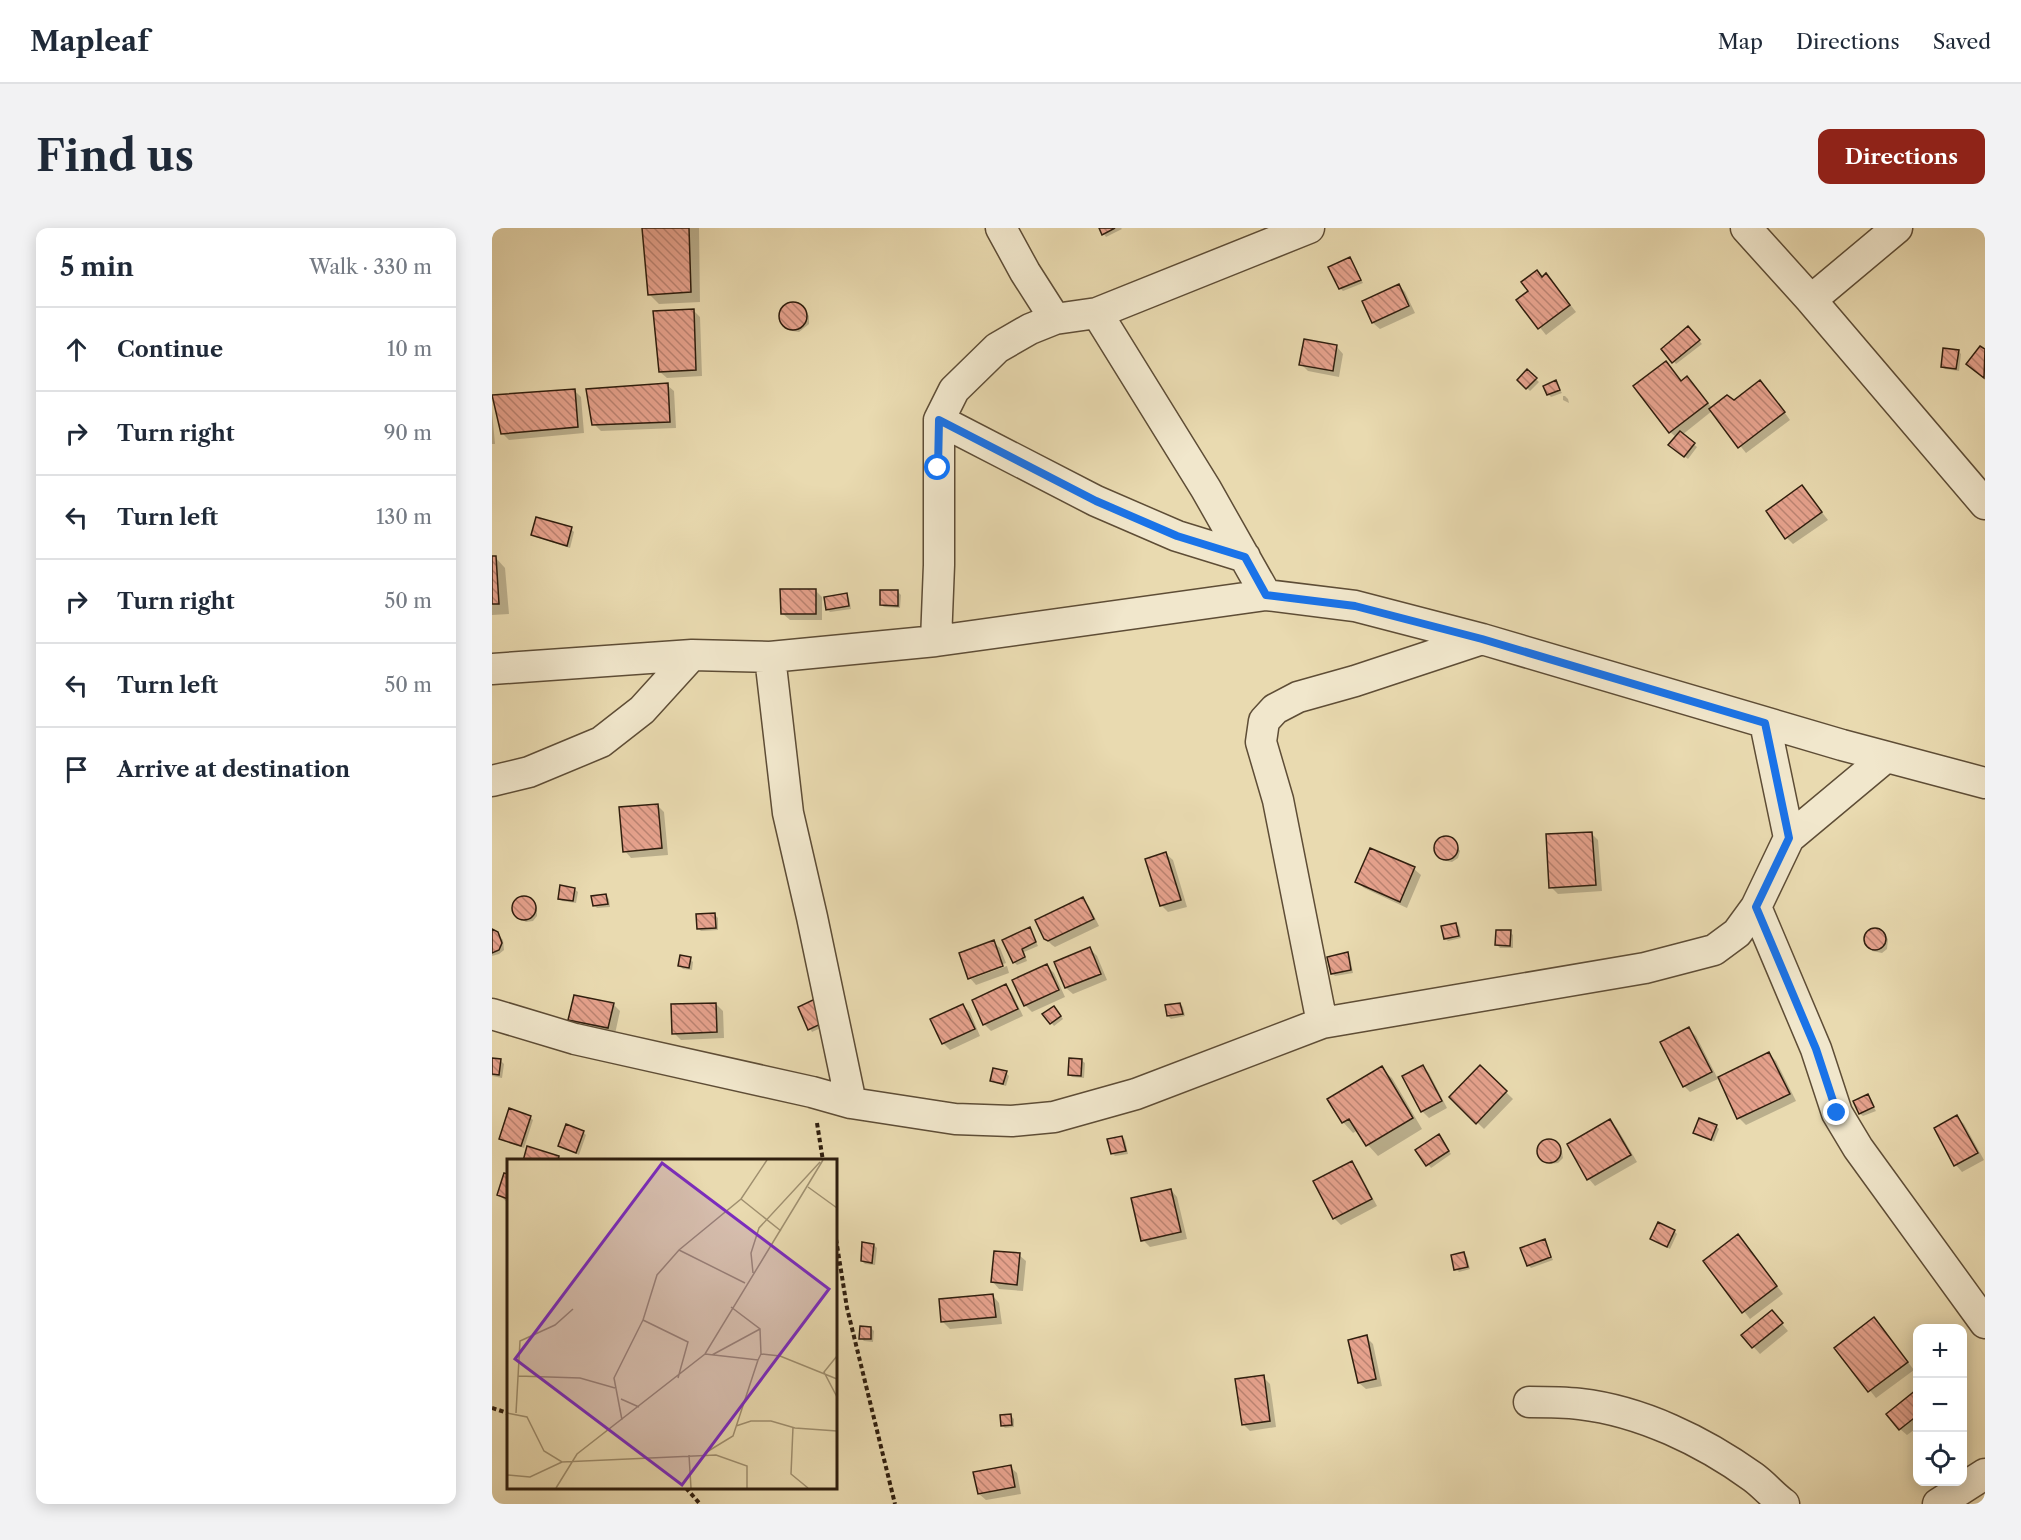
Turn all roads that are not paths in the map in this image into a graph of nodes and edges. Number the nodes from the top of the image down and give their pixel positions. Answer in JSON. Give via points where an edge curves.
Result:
{"nodes":[{"id":1,"x":1001,"y":228,"type":"edge"},
{"id":2,"x":1309,"y":228,"type":"edge"},
{"id":3,"x":1897,"y":228,"type":"edge"},
{"id":4,"x":1746,"y":230,"type":"edge"},
{"id":5,"x":1811,"y":300,"type":"junction"},
{"id":6,"x":1096,"y":313,"type":"junction"},
{"id":7,"x":1055,"y":319,"type":"junction"},
{"id":8,"x":939,"y":420,"type":"junction"},
{"id":9,"x":1985,"y":504,"type":"edge"},
{"id":10,"x":1245,"y":557,"type":"junction"},
{"id":11,"x":1266,"y":595,"type":"junction"},
{"id":12,"x":1482,"y":639,"type":"junction"},
{"id":13,"x":936,"y":640,"type":"junction"},
{"id":14,"x":692,"y":655,"type":"junction"},
{"id":15,"x":770,"y":657,"type":"junction"},
{"id":16,"x":492,"y":669,"type":"edge"},
{"id":17,"x":1765,"y":723,"type":"junction"},
{"id":18,"x":1886,"y":757,"type":"junction"},
{"id":19,"x":492,"y":781,"type":"edge"},
{"id":20,"x":1985,"y":783,"type":"edge"},
{"id":21,"x":1789,"y":838,"type":"junction"},
{"id":22,"x":1756,"y":907,"type":"junction"},
{"id":23,"x":492,"y":1014,"type":"edge"},
{"id":24,"x":1323,"y":1023,"type":"junction"},
{"id":25,"x":851,"y":1104,"type":"junction"},
{"id":26,"x":1985,"y":1323,"type":"edge"},
{"id":27,"x":1529,"y":1402,"type":"dead end"},
{"id":28,"x":1985,"y":1474,"type":"edge"},
{"id":29,"x":1784,"y":1504,"type":"edge"},
{"id":30,"x":1938,"y":1504,"type":"edge"}],
"edges":[{"from":1,"to":7,"type":"street"},
{"from":2,"to":6,"type":"street"},
{"from":3,"to":5,"type":"street"},
{"from":4,"to":5,"type":"street"},
{"from":5,"to":9,"type":"street"},
{"from":6,"to":7,"type":"street"},
{"from":6,"to":10,"type":"street"},
{"from":7,"to":8,"type":"street","via":[[997,348],[954,390]]},
{"from":8,"to":10,"type":"street","via":[[1096,501],[1177,536]]},
{"from":8,"to":13,"type":"street"},
{"from":10,"to":11,"type":"street"},
{"from":11,"to":12,"type":"street","via":[[1355,606]]},
{"from":11,"to":13,"type":"street"},
{"from":12,"to":17,"type":"street"},
{"from":12,"to":24,"type":"street","via":[[1298,697],[1275,709],[1264,721],[1261,742],[1278,800]]},
{"from":13,"to":15,"type":"street"},
{"from":14,"to":15,"type":"street"},
{"from":14,"to":16,"type":"street"},
{"from":14,"to":19,"type":"street","via":[[642,710],[602,742],[529,772]]},
{"from":15,"to":25,"type":"street","via":[[788,813]]},
{"from":17,"to":18,"type":"street"},
{"from":17,"to":21,"type":"street"},
{"from":18,"to":20,"type":"street"},
{"from":18,"to":21,"type":"street"},
{"from":21,"to":22,"type":"street"},
{"from":22,"to":24,"type":"street","via":[[1737,933],[1714,950],[1645,968]]},
{"from":22,"to":26,"type":"street","via":[[1816,1049],[1837,1113]]},
{"from":23,"to":25,"type":"street","via":[[575,1040]]},
{"from":24,"to":25,"type":"street","via":[[1136,1094],[1054,1117],[1012,1121],[955,1119]]},
{"from":27,"to":29,"type":"street","via":[[1580,1404],[1633,1416],[1676,1432],[1723,1457]]},
{"from":28,"to":30,"type":"street"}]}
